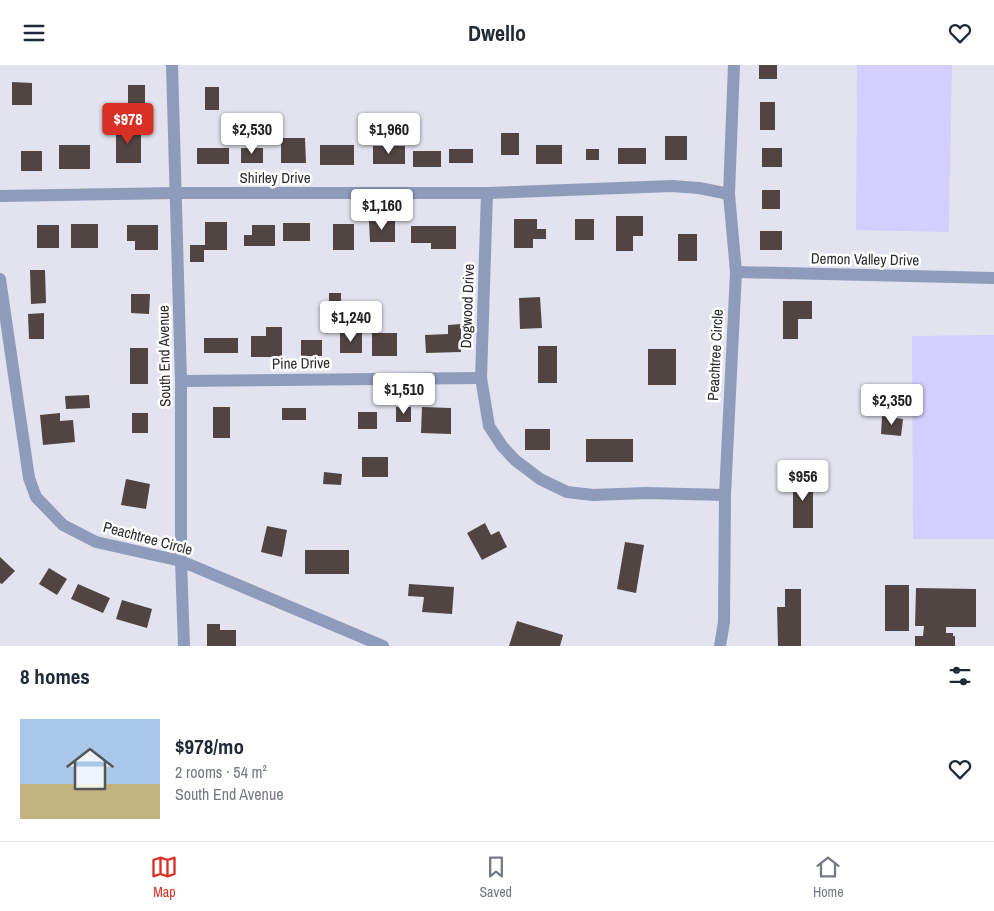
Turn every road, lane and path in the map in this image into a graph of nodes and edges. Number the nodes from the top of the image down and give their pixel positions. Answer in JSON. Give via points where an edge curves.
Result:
{"nodes":[{"id":1,"x":172,"y":65,"type":"edge"},
{"id":2,"x":734,"y":65,"type":"edge"},
{"id":3,"x":175,"y":193,"type":"junction"},
{"id":4,"x":487,"y":193,"type":"junction"},
{"id":5,"x":729,"y":194,"type":"junction"},
{"id":6,"x":0,"y":196,"type":"edge"},
{"id":7,"x":736,"y":272,"type":"junction"},
{"id":8,"x":994,"y":278,"type":"edge"},
{"id":9,"x":0,"y":279,"type":"edge"},
{"id":10,"x":480,"y":378,"type":"junction"},
{"id":11,"x":182,"y":381,"type":"junction"},
{"id":12,"x":725,"y":495,"type":"junction"},
{"id":13,"x":181,"y":561,"type":"junction"},
{"id":14,"x":184,"y":646,"type":"edge"},
{"id":15,"x":383,"y":646,"type":"edge"},
{"id":16,"x":720,"y":646,"type":"edge"}],
"edges":[{"from":1,"to":3,"type":"street","name":"South End Avenue"},
{"from":2,"to":5,"type":"street","name":"Peachtree Circle"},
{"from":3,"to":4,"type":"street","name":"Shirley Drive"},
{"from":3,"to":6,"type":"street","name":"Shirley Drive"},
{"from":3,"to":11,"type":"street","name":"South End Avenue"},
{"from":4,"to":5,"type":"street","name":"Shirley Drive","via":[[672,186]]},
{"from":4,"to":10,"type":"street","name":"Dogwood Drive"},
{"from":5,"to":7,"type":"street","name":"Peachtree Circle"},
{"from":7,"to":8,"type":"street","name":"Demon Valley Drive"},
{"from":7,"to":12,"type":"street","name":"Peachtree Circle"},
{"from":9,"to":13,"type":"street","name":"Peachtree Circle","via":[[29,478],[36,497],[63,525],[96,542]]},
{"from":10,"to":11,"type":"street","name":"Pine Drive"},
{"from":10,"to":12,"type":"street","name":"Dogwood Drive","via":[[489,426],[502,446],[540,479],[567,492],[593,495]]},
{"from":11,"to":13,"type":"street","name":"South End Avenue"},
{"from":12,"to":16,"type":"street","name":"Peachtree Circle","via":[[724,622]]},
{"from":13,"to":14,"type":"street","name":"South End Avenue"},
{"from":13,"to":15,"type":"street","name":"Peachtree Circle"}]}
